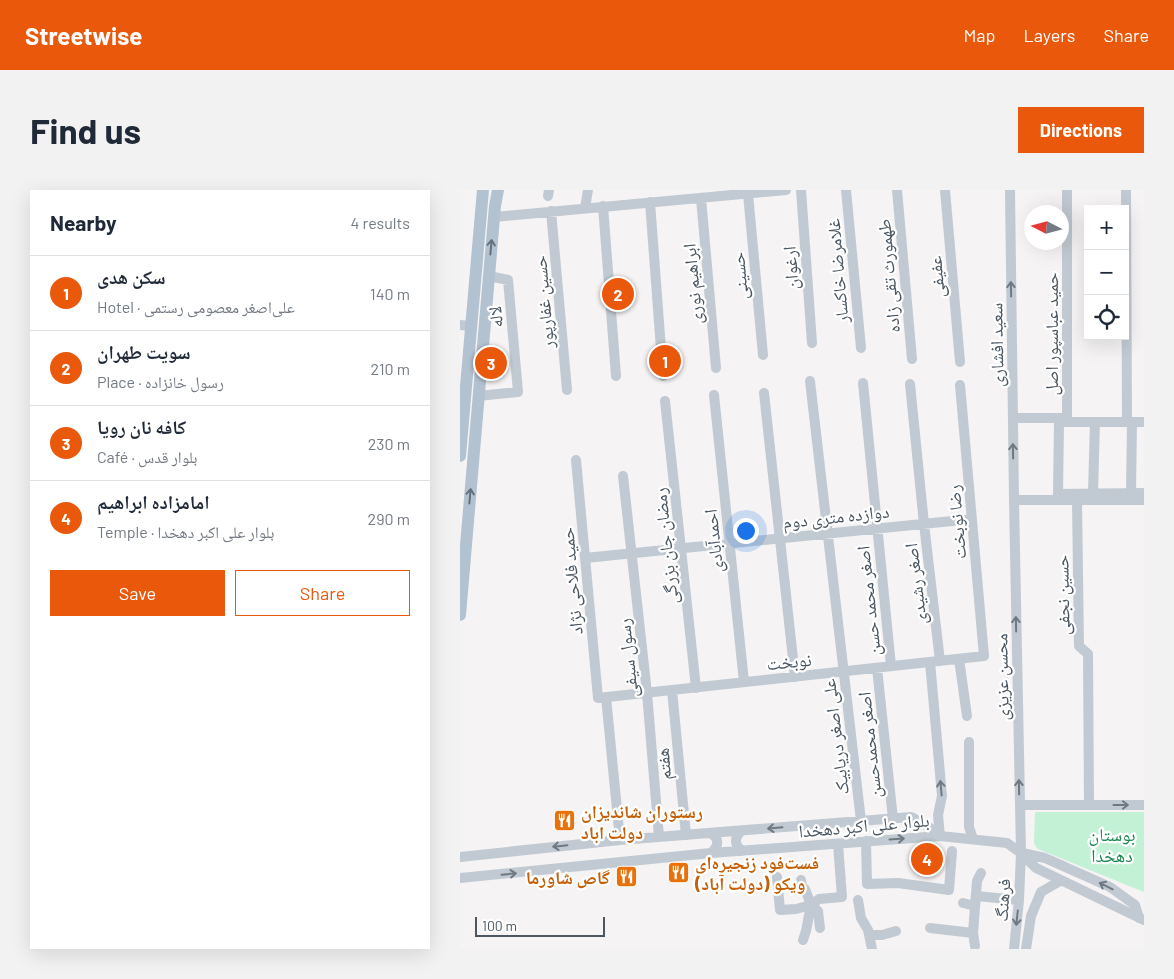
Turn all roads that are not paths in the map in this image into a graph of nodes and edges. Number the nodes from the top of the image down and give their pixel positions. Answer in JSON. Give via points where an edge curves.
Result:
{"nodes":[{"id":1,"x":483,"y":190,"type":"edge"},
{"id":2,"x":498,"y":190,"type":"edge"},
{"id":3,"x":588,"y":190,"type":"edge"},
{"id":4,"x":786,"y":190,"type":"edge"},
{"id":5,"x":801,"y":190,"type":"edge"},
{"id":6,"x":846,"y":190,"type":"edge"},
{"id":7,"x":896,"y":190,"type":"edge"},
{"id":8,"x":945,"y":190,"type":"edge"},
{"id":9,"x":1010,"y":190,"type":"edge"},
{"id":10,"x":1067,"y":190,"type":"edge"},
{"id":11,"x":1126,"y":190,"type":"edge"},
{"id":12,"x":748,"y":194,"type":"junction"},
{"id":13,"x":676,"y":195,"type":"edge"},
{"id":14,"x":701,"y":198,"type":"junction"},
{"id":15,"x":650,"y":202,"type":"junction"},
{"id":16,"x":602,"y":206,"type":"junction"},
{"id":17,"x":585,"y":208,"type":"junction"},
{"id":18,"x":551,"y":211,"type":"junction"},
{"id":19,"x":494,"y":217,"type":"junction"},
{"id":20,"x":489,"y":276,"type":"junction"},
{"id":21,"x":465,"y":325,"type":"edge"},
{"id":22,"x":812,"y":343,"type":"dead end"},
{"id":23,"x":861,"y":348,"type":"dead end"},
{"id":24,"x":763,"y":356,"type":"dead end"},
{"id":25,"x":912,"y":359,"type":"dead end"},
{"id":26,"x":960,"y":362,"type":"dead end"},
{"id":27,"x":716,"y":368,"type":"dead end"},
{"id":28,"x":616,"y":376,"type":"dead end"},
{"id":29,"x":663,"y":376,"type":"dead end"},
{"id":30,"x":810,"y":381,"type":"dead end"},
{"id":31,"x":863,"y":383,"type":"dead end"},
{"id":32,"x":910,"y":384,"type":"dead end"},
{"id":33,"x":960,"y":385,"type":"dead end"},
{"id":34,"x":567,"y":390,"type":"dead end"},
{"id":35,"x":764,"y":393,"type":"dead end"},
{"id":36,"x":714,"y":395,"type":"dead end"},
{"id":37,"x":478,"y":396,"type":"junction"},
{"id":38,"x":665,"y":402,"type":"dead end"},
{"id":39,"x":1144,"y":417,"type":"edge"},
{"id":40,"x":1013,"y":418,"type":"junction"},
{"id":41,"x":1067,"y":418,"type":"junction"},
{"id":42,"x":1129,"y":420,"type":"junction"},
{"id":43,"x":1095,"y":422,"type":"junction"},
{"id":44,"x":1144,"y":422,"type":"edge"},
{"id":45,"x":460,"y":456,"type":"edge"},
{"id":46,"x":576,"y":460,"type":"dead end"},
{"id":47,"x":623,"y":476,"type":"dead end"},
{"id":48,"x":1093,"y":493,"type":"junction"},
{"id":49,"x":1131,"y":493,"type":"junction"},
{"id":50,"x":1144,"y":493,"type":"edge"},
{"id":51,"x":1014,"y":500,"type":"junction"},
{"id":52,"x":1077,"y":500,"type":"junction"},
{"id":53,"x":1144,"y":500,"type":"edge"},
{"id":54,"x":972,"y":519,"type":"junction"},
{"id":55,"x":924,"y":524,"type":"junction"},
{"id":56,"x":878,"y":528,"type":"junction"},
{"id":57,"x":828,"y":533,"type":"junction"},
{"id":58,"x":780,"y":538,"type":"junction"},
{"id":59,"x":730,"y":543,"type":"junction"},
{"id":60,"x":681,"y":548,"type":"junction"},
{"id":61,"x":632,"y":553,"type":"junction"},
{"id":62,"x":585,"y":558,"type":"junction"},
{"id":63,"x":460,"y":615,"type":"edge"},
{"id":64,"x":984,"y":656,"type":"joint"},
{"id":65,"x":960,"y":659,"type":"junction"},
{"id":66,"x":935,"y":662,"type":"junction"},
{"id":67,"x":891,"y":666,"type":"junction"},
{"id":68,"x":877,"y":668,"type":"junction"},
{"id":69,"x":844,"y":672,"type":"junction"},
{"id":70,"x":795,"y":677,"type":"junction"},
{"id":71,"x":744,"y":682,"type":"junction"},
{"id":72,"x":696,"y":688,"type":"junction"},
{"id":73,"x":672,"y":690,"type":"junction"},
{"id":74,"x":647,"y":693,"type":"junction"},
{"id":75,"x":602,"y":698,"type":"junction"},
{"id":76,"x":967,"y":716,"type":"dead end"},
{"id":77,"x":968,"y":742,"type":"dead end"},
{"id":78,"x":1020,"y":805,"type":"junction"},
{"id":79,"x":1089,"y":805,"type":"junction"},
{"id":80,"x":1144,"y":805,"type":"edge"},
{"id":81,"x":893,"y":819,"type":"junction"},
{"id":82,"x":861,"y":821,"type":"junction"},
{"id":83,"x":741,"y":831,"type":"junction"},
{"id":84,"x":710,"y":833,"type":"junction"},
{"id":85,"x":686,"y":835,"type":"junction"},
{"id":86,"x":940,"y":836,"type":"junction"},
{"id":87,"x":659,"y":837,"type":"junction"},
{"id":88,"x":974,"y":839,"type":"junction"},
{"id":89,"x":620,"y":840,"type":"junction"},
{"id":90,"x":866,"y":842,"type":"junction"},
{"id":91,"x":838,"y":844,"type":"junction"},
{"id":92,"x":742,"y":851,"type":"junction"},
{"id":93,"x":952,"y":851,"type":"dead end"},
{"id":94,"x":711,"y":853,"type":"junction"},
{"id":95,"x":1021,"y":853,"type":"junction"},
{"id":96,"x":460,"y":857,"type":"edge"},
{"id":97,"x":981,"y":873,"type":"dead end"},
{"id":98,"x":777,"y":877,"type":"dead end"},
{"id":99,"x":460,"y":878,"type":"edge"},
{"id":100,"x":802,"y":880,"type":"dead end"},
{"id":101,"x":1060,"y":881,"type":"junction"},
{"id":102,"x":858,"y":900,"type":"dead end"},
{"id":103,"x":1019,"y":900,"type":"junction"},
{"id":104,"x":976,"y":901,"type":"junction"},
{"id":105,"x":963,"y":903,"type":"dead end"},
{"id":106,"x":810,"y":905,"type":"junction"},
{"id":107,"x":1142,"y":919,"type":"edge"},
{"id":108,"x":820,"y":928,"type":"dead end"},
{"id":109,"x":930,"y":928,"type":"dead end"},
{"id":110,"x":896,"y":931,"type":"dead end"},
{"id":111,"x":973,"y":933,"type":"junction"},
{"id":112,"x":869,"y":935,"type":"junction"},
{"id":113,"x":802,"y":940,"type":"dead end"},
{"id":114,"x":975,"y":946,"type":"dead end"},
{"id":115,"x":872,"y":949,"type":"edge"},
{"id":116,"x":1014,"y":949,"type":"edge"},
{"id":117,"x":1026,"y":949,"type":"edge"}],
"edges":[{"from":1,"to":21,"type":"main road"},
{"from":2,"to":19,"type":"main road"},
{"from":3,"to":17,"type":"street"},
{"from":4,"to":12,"type":"street"},
{"from":5,"to":22,"type":"street","name":"ارغوان"},
{"from":6,"to":23,"type":"street","name":"غلامرضا خاکسار"},
{"from":7,"to":25,"type":"street","name":"طهمورث تقی زاده"},
{"from":8,"to":26,"type":"street","name":"عفیفی"},
{"from":40,"to":9,"type":"street","name":"سعید افشاری","one_way":true},
{"from":10,"to":41,"type":"street","name":"حمید عباسپور اصل"},
{"from":11,"to":42,"type":"street"},
{"from":12,"to":14,"type":"street"},
{"from":12,"to":24,"type":"street","name":"حسینی"},
{"from":13,"to":14,"type":"street"},
{"from":13,"to":15,"type":"street"},
{"from":14,"to":27,"type":"street","name":"ابراهیم نوری"},
{"from":15,"to":16,"type":"street"},
{"from":15,"to":29,"type":"street"},
{"from":16,"to":17,"type":"street"},
{"from":16,"to":28,"type":"street"},
{"from":17,"to":18,"type":"street"},
{"from":18,"to":19,"type":"street"},
{"from":18,"to":34,"type":"street","name":"حسین غفارپور"},
{"from":20,"to":19,"type":"main road","one_way":true},
{"from":20,"to":37,"type":"main road"},
{"from":20,"to":37,"type":"street","name":"لاله","via":[[508,280],[518,392]]},
{"from":21,"to":45,"type":"main road"},
{"from":30,"to":57,"type":"street","name":"علی اصغر دریابیک"},
{"from":31,"to":56,"type":"street","name":"اصغر محمد حسن"},
{"from":32,"to":55,"type":"street","name":"اصغر رشیدی"},
{"from":33,"to":54,"type":"street","name":"رضا نوبخت"},
{"from":35,"to":58,"type":"street"},
{"from":36,"to":59,"type":"street","name":"احمدآبادی"},
{"from":63,"to":37,"type":"main road","one_way":true},
{"from":38,"to":60,"type":"street","name":"رمضان جان بزرگی"},
{"from":39,"to":42,"type":"street"},
{"from":40,"to":41,"type":"street"},
{"from":51,"to":40,"type":"street","name":"سعید افشاری","one_way":true},
{"from":41,"to":42,"type":"street"},
{"from":42,"to":43,"type":"street"},
{"from":42,"to":44,"type":"street"},
{"from":42,"to":49,"type":"street"},
{"from":43,"to":48,"type":"street"},
{"from":43,"to":48,"type":"street","via":[[1059,422],[1058,494]]},
{"from":46,"to":62,"type":"street","name":"حمید فلاحی نژاد"},
{"from":47,"to":61,"type":"street","name":"رسول سیفی"},
{"from":48,"to":49,"type":"street"},
{"from":49,"to":50,"type":"street"},
{"from":51,"to":52,"type":"street"},
{"from":78,"to":51,"type":"street","name":"محسن عزیزی","one_way":true},
{"from":52,"to":53,"type":"street"},
{"from":52,"to":79,"type":"street","name":"حسین نجفی","via":[[1079,646],[1088,654]]},
{"from":54,"to":55,"type":"street","name":"دوازده متری دوم"},
{"from":54,"to":64,"type":"street","name":"رضا نوبخت"},
{"from":55,"to":56,"type":"street","name":"دوازده متری دوم"},
{"from":55,"to":66,"type":"street","name":"اصغر رشیدی"},
{"from":56,"to":57,"type":"street","name":"دوازده متری دوم"},
{"from":56,"to":67,"type":"street","name":"اصغر محمد حسن"},
{"from":57,"to":58,"type":"street","name":"دوازده متری دوم"},
{"from":57,"to":69,"type":"street","name":"علی اصغر دریابیک"},
{"from":58,"to":59,"type":"street","name":"دوازده متری دوم"},
{"from":58,"to":70,"type":"street"},
{"from":59,"to":60,"type":"street","name":"دوازده متری دوم"},
{"from":59,"to":71,"type":"street","name":"احمدآبادی"},
{"from":60,"to":61,"type":"street","name":"دوازده متری دوم"},
{"from":60,"to":72,"type":"street","name":"رمضان جان بزرگی"},
{"from":61,"to":62,"type":"street","name":"دوازده متری دوم"},
{"from":61,"to":74,"type":"street","name":"رسول سیفی"},
{"from":62,"to":75,"type":"street","name":"حمید فلاحی نژاد"},
{"from":64,"to":65,"type":"street","name":"نوبخت"},
{"from":65,"to":66,"type":"street","name":"نوبخت"},
{"from":65,"to":76,"type":"street"},
{"from":66,"to":67,"type":"street","name":"نوبخت"},
{"from":86,"to":66,"type":"street","name":"اصغر رشیدی","one_way":true,"via":[[938,815],[942,796]]},
{"from":67,"to":68,"type":"street","name":"نوبخت"},
{"from":68,"to":69,"type":"street","name":"نوبخت"},
{"from":68,"to":81,"type":"street","name":"اصغر محمدحسن"},
{"from":69,"to":70,"type":"street","name":"نوبخت"},
{"from":69,"to":82,"type":"street","name":"علی اصغر دریابیک"},
{"from":70,"to":71,"type":"street","name":"نوبخت"},
{"from":71,"to":72,"type":"street","name":"نوبخت"},
{"from":72,"to":73,"type":"street","name":"نوبخت"},
{"from":73,"to":74,"type":"street","name":"نوبخت"},
{"from":73,"to":85,"type":"street","name":"هفتم"},
{"from":74,"to":75,"type":"street","name":"نوبخت"},
{"from":74,"to":87,"type":"street","name":"رسول سیفی"},
{"from":75,"to":89,"type":"street","name":"حمید فلاحی نژاد"},
{"from":77,"to":88,"type":"street","via":[[969,827]]},
{"from":78,"to":79,"type":"street"},
{"from":78,"to":95,"type":"street","name":"محسن عزیزی"},
{"from":79,"to":80,"type":"street","one_way":true},
{"from":81,"to":82,"type":"street","name":"بلوار علی اکبر دهخدا"},
{"from":81,"to":86,"type":"street","name":"بلوار علی اکبر دهخدا","via":[[911,817]]},
{"from":82,"to":83,"type":"street","name":"بلوار علی اکبر دهخدا","one_way":true},
{"from":83,"to":84,"type":"street","name":"بلوار علی اکبر دهخدا"},
{"from":83,"to":92,"type":"street","via":[[735,841]]},
{"from":84,"to":85,"type":"street","name":"بلوار علی اکبر دهخدا"},
{"from":84,"to":94,"type":"street","via":[[718,842]]},
{"from":85,"to":87,"type":"street","name":"بلوار علی اکبر دهخدا"},
{"from":86,"to":88,"type":"street"},
{"from":90,"to":86,"type":"street","name":"بلوار علی اکبر دهخدا","one_way":true},
{"from":87,"to":89,"type":"street","name":"بلوار علی اکبر دهخدا"},
{"from":88,"to":95,"type":"street","via":[[1007,843]]},
{"from":89,"to":96,"type":"street","name":"بلوار علی اکبر دهخدا","one_way":true},
{"from":90,"to":91,"type":"street","name":"بلوار علی اکبر دهخدا"},
{"from":90,"to":93,"type":"street","via":[[867,884],[898,883],[950,890]]},
{"from":91,"to":92,"type":"street","name":"بلوار علی اکبر دهخدا"},
{"from":91,"to":106,"type":"street","via":[[842,897],[819,899]]},
{"from":92,"to":94,"type":"street","name":"بلوار علی اکبر دهخدا"},
{"from":99,"to":94,"type":"street","name":"بلوار علی اکبر دهخدا","one_way":true},
{"from":95,"to":101,"type":"street","via":[[1036,868]]},
{"from":95,"to":103,"type":"street","name":"فرهنگ"},
{"from":107,"to":95,"type":"street","one_way":true,"via":[[1135,905],[1110,887],[1045,858]]},
{"from":97,"to":104,"type":"street","via":[[977,881]]},
{"from":98,"to":106,"type":"street","via":[[780,910]]},
{"from":100,"to":106,"type":"street"},
{"from":101,"to":107,"type":"street"},
{"from":101,"to":117,"type":"street","name":"فرهنگ","via":[[1041,892],[1031,916]]},
{"from":102,"to":112,"type":"street","via":[[861,918]]},
{"from":103,"to":104,"type":"street"},
{"from":103,"to":116,"type":"street","name":"فرهنگ","one_way":true},
{"from":104,"to":105,"type":"street"},
{"from":104,"to":111,"type":"street"},
{"from":106,"to":108,"type":"street","via":[[818,911]]},
{"from":106,"to":113,"type":"street"},
{"from":109,"to":111,"type":"street"},
{"from":110,"to":112,"type":"street"},
{"from":111,"to":114,"type":"street"},
{"from":112,"to":115,"type":"street"}]}
